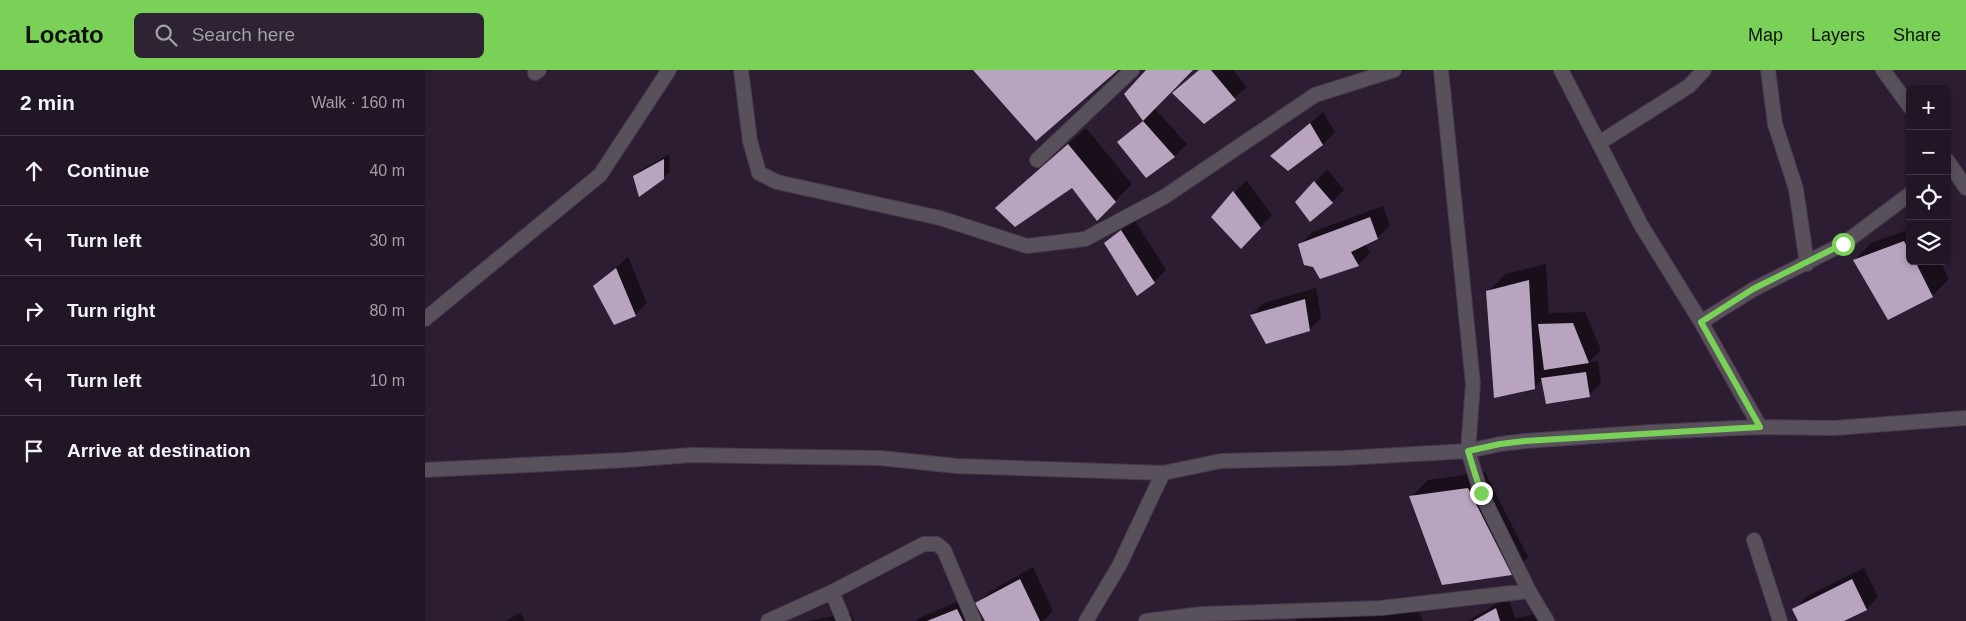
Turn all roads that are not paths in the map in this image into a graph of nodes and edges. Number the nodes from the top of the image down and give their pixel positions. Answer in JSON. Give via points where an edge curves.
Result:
{"nodes":[{"id":1,"x":669,"y":70,"type":"edge"},
{"id":2,"x":741,"y":70,"type":"edge"},
{"id":3,"x":1132,"y":70,"type":"edge"},
{"id":4,"x":1394,"y":70,"type":"edge"},
{"id":5,"x":1441,"y":70,"type":"edge"},
{"id":6,"x":1561,"y":70,"type":"edge"},
{"id":7,"x":1704,"y":70,"type":"edge"},
{"id":8,"x":1768,"y":70,"type":"edge"},
{"id":9,"x":1883,"y":70,"type":"edge"},
{"id":10,"x":1906,"y":102,"type":"edge"},
{"id":11,"x":1599,"y":143,"type":"junction"},
{"id":12,"x":1037,"y":160,"type":"dead end"},
{"id":13,"x":1951,"y":166,"type":"edge"},
{"id":14,"x":1966,"y":188,"type":"edge"},
{"id":15,"x":1906,"y":197,"type":"edge"},
{"id":16,"x":1807,"y":264,"type":"junction"},
{"id":17,"x":425,"y":319,"type":"edge"},
{"id":18,"x":1701,"y":322,"type":"junction"},
{"id":19,"x":1966,"y":418,"type":"edge"},
{"id":20,"x":1760,"y":427,"type":"junction"},
{"id":21,"x":1468,"y":451,"type":"junction"},
{"id":22,"x":425,"y":470,"type":"edge"},
{"id":23,"x":1163,"y":473,"type":"junction"},
{"id":24,"x":1754,"y":540,"type":"dead end"},
{"id":25,"x":1529,"y":591,"type":"junction"},
{"id":26,"x":832,"y":592,"type":"junction"},
{"id":27,"x":768,"y":621,"type":"edge"},
{"id":28,"x":843,"y":621,"type":"edge"},
{"id":29,"x":974,"y":621,"type":"edge"},
{"id":30,"x":1086,"y":621,"type":"edge"},
{"id":31,"x":1146,"y":621,"type":"edge"},
{"id":32,"x":1547,"y":621,"type":"edge"},
{"id":33,"x":1780,"y":621,"type":"edge"}],
"edges":[{"from":1,"to":17,"type":"street","via":[[600,175]]},
{"from":2,"to":4,"type":"street","via":[[750,141],[759,173],[777,182],[940,218],[1027,246],[1085,240],[1164,198],[1315,95]]},
{"from":3,"to":12,"type":"street"},
{"from":5,"to":21,"type":"street","via":[[1473,384]]},
{"from":6,"to":11,"type":"street"},
{"from":7,"to":11,"type":"street","via":[[1689,86]]},
{"from":8,"to":16,"type":"street","via":[[1775,124],[1796,190]]},
{"from":9,"to":10,"type":"street"},
{"from":11,"to":18,"type":"street","via":[[1641,225]]},
{"from":13,"to":14,"type":"street"},
{"from":15,"to":16,"type":"street","via":[[1843,244]]},
{"from":16,"to":18,"type":"street","via":[[1753,289]]},
{"from":18,"to":20,"type":"street"},
{"from":19,"to":20,"type":"street","via":[[1834,428]]},
{"from":20,"to":21,"type":"street","via":[[1525,441]]},
{"from":21,"to":23,"type":"street","via":[[1221,461]]},
{"from":21,"to":25,"type":"street","via":[[1481,493]]},
{"from":22,"to":23,"type":"street","via":[[691,454],[880,458],[957,466]]},
{"from":23,"to":30,"type":"street","via":[[1119,566]]},
{"from":24,"to":33,"type":"street"},
{"from":25,"to":31,"type":"street","via":[[1381,608],[1202,614]]},
{"from":25,"to":32,"type":"street"},
{"from":26,"to":27,"type":"street"},
{"from":26,"to":28,"type":"street"},
{"from":26,"to":29,"type":"street","via":[[924,544],[937,544],[944,550]]}]}
